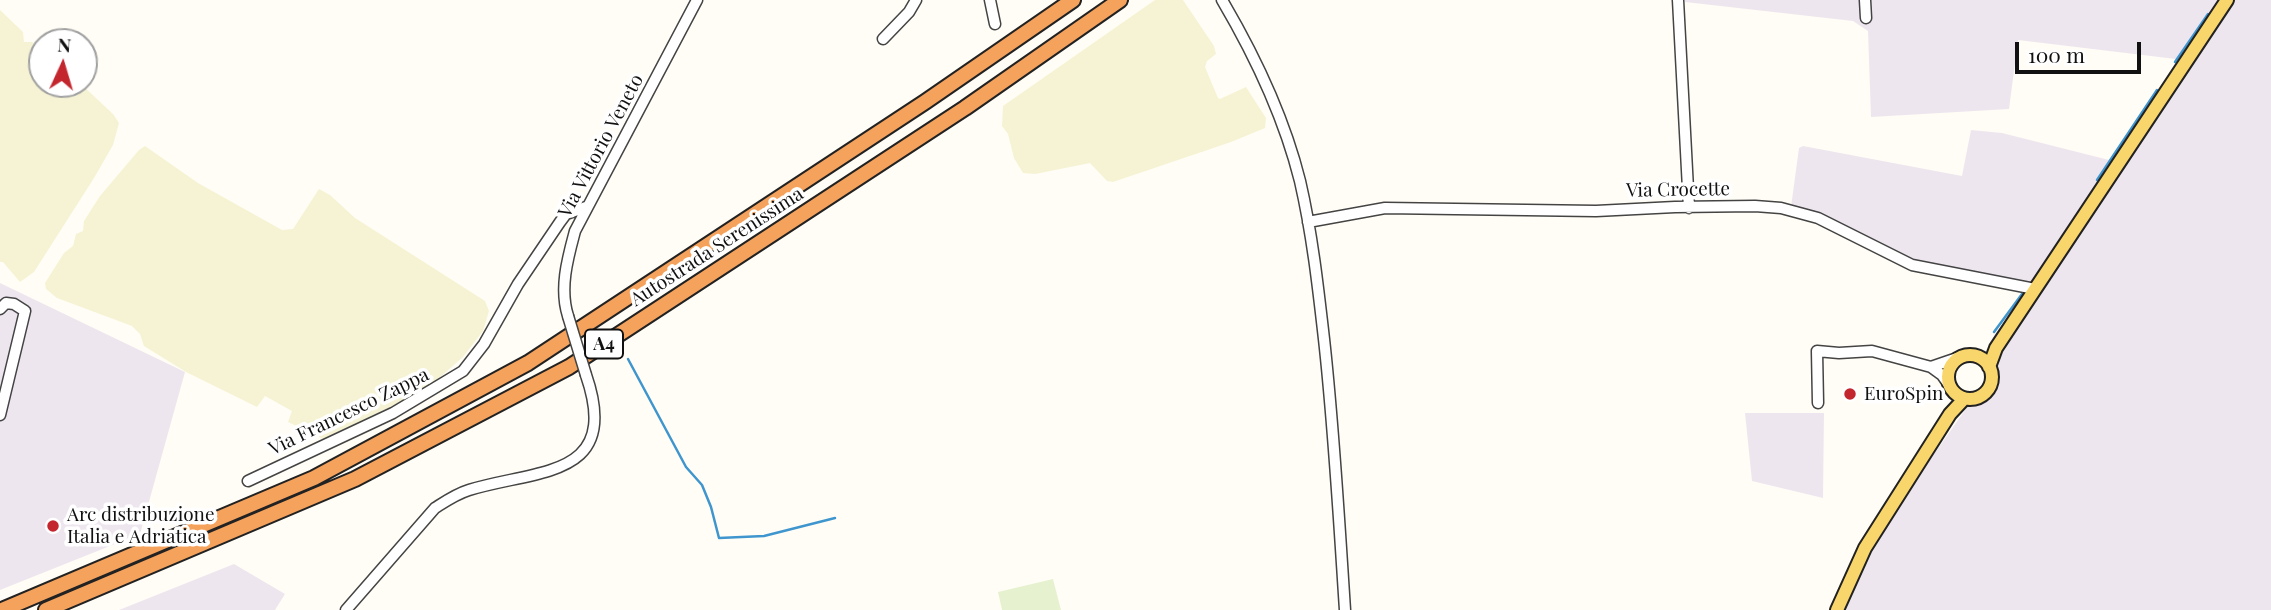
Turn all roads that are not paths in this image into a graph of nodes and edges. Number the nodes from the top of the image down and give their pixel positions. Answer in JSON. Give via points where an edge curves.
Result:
{"nodes":[{"id":1,"x":696,"y":0,"type":"edge"},
{"id":2,"x":916,"y":0,"type":"edge"},
{"id":3,"x":990,"y":0,"type":"edge"},
{"id":4,"x":1073,"y":0,"type":"edge"},
{"id":5,"x":1120,"y":0,"type":"edge"},
{"id":6,"x":1222,"y":0,"type":"edge"},
{"id":7,"x":1678,"y":0,"type":"edge"},
{"id":8,"x":1865,"y":0,"type":"edge"},
{"id":9,"x":2227,"y":0,"type":"edge"},
{"id":10,"x":1866,"y":18,"type":"dead end"},
{"id":11,"x":995,"y":24,"type":"dead end"},
{"id":12,"x":883,"y":39,"type":"dead end"},
{"id":13,"x":586,"y":207,"type":"junction"},
{"id":14,"x":1689,"y":208,"type":"junction"},
{"id":15,"x":1308,"y":222,"type":"junction"},
{"id":16,"x":2035,"y":289,"type":"junction"},
{"id":17,"x":0,"y":309,"type":"edge"},
{"id":18,"x":1996,"y":348,"type":"junction"},
{"id":19,"x":1963,"y":356,"type":"junction"},
{"id":20,"x":1977,"y":356,"type":"junction"},
{"id":21,"x":1931,"y":367,"type":"junction"},
{"id":22,"x":1989,"y":368,"type":"junction"},
{"id":23,"x":1950,"y":388,"type":"junction"},
{"id":24,"x":1964,"y":399,"type":"junction"},
{"id":25,"x":1818,"y":403,"type":"dead end"},
{"id":26,"x":1950,"y":414,"type":"junction"},
{"id":27,"x":0,"y":415,"type":"edge"},
{"id":28,"x":248,"y":481,"type":"dead end"},
{"id":29,"x":2,"y":610,"type":"edge"},
{"id":30,"x":46,"y":610,"type":"edge"},
{"id":31,"x":346,"y":610,"type":"edge"},
{"id":32,"x":1345,"y":610,"type":"edge"},
{"id":33,"x":1837,"y":610,"type":"edge"}],
"edges":[{"from":1,"to":13,"type":"street","name":"Via Vittorio Veneto"},
{"from":2,"to":12,"type":"street"},
{"from":3,"to":11,"type":"street"},
{"from":4,"to":29,"type":"highway","name":"Autostrada Serenissima","number":"A4","via":[[527,363],[314,478]]},
{"from":5,"to":30,"type":"highway","name":"Autostrada Serenissima","number":"A4","via":[[953,116],[569,367],[355,479]]},
{"from":6,"to":15,"type":"street","via":[[1243,35],[1282,124]]},
{"from":7,"to":14,"type":"street"},
{"from":8,"to":10,"type":"street"},
{"from":9,"to":16,"type":"main road"},
{"from":13,"to":28,"type":"street","name":"Via Francesco Zappa","via":[[566,214],[560,222],[463,371],[393,413]]},
{"from":13,"to":31,"type":"street","name":"Via Vittorio Veneto","bridge":true,"via":[[567,261],[565,290],[595,408],[582,453],[562,468],[467,490],[435,508]]},
{"from":14,"to":15,"type":"street","name":"Via Crocette","via":[[1385,208]]},
{"from":14,"to":16,"type":"street","name":"Via Crocette","via":[[1755,206],[1800,212],[1912,265]]},
{"from":15,"to":32,"type":"street","via":[[1334,428]]},
{"from":16,"to":18,"type":"main road"},
{"from":17,"to":27,"type":"street","via":[[6,303],[25,311]]},
{"from":18,"to":20,"type":"main road"},
{"from":18,"to":22,"type":"main road"},
{"from":19,"to":20,"type":"main road"},
{"from":19,"to":21,"type":"street"},
{"from":19,"to":23,"type":"main road","via":[[1950,368]]},
{"from":20,"to":22,"type":"main road"},
{"from":21,"to":23,"type":"street"},
{"from":21,"to":25,"type":"street","via":[[1872,351],[1817,351]]},
{"from":22,"to":24,"type":"main road","via":[[1987,391]]},
{"from":23,"to":24,"type":"main road"},
{"from":23,"to":26,"type":"main road"},
{"from":24,"to":26,"type":"main road"},
{"from":26,"to":33,"type":"main road","via":[[1865,548]]}]}
